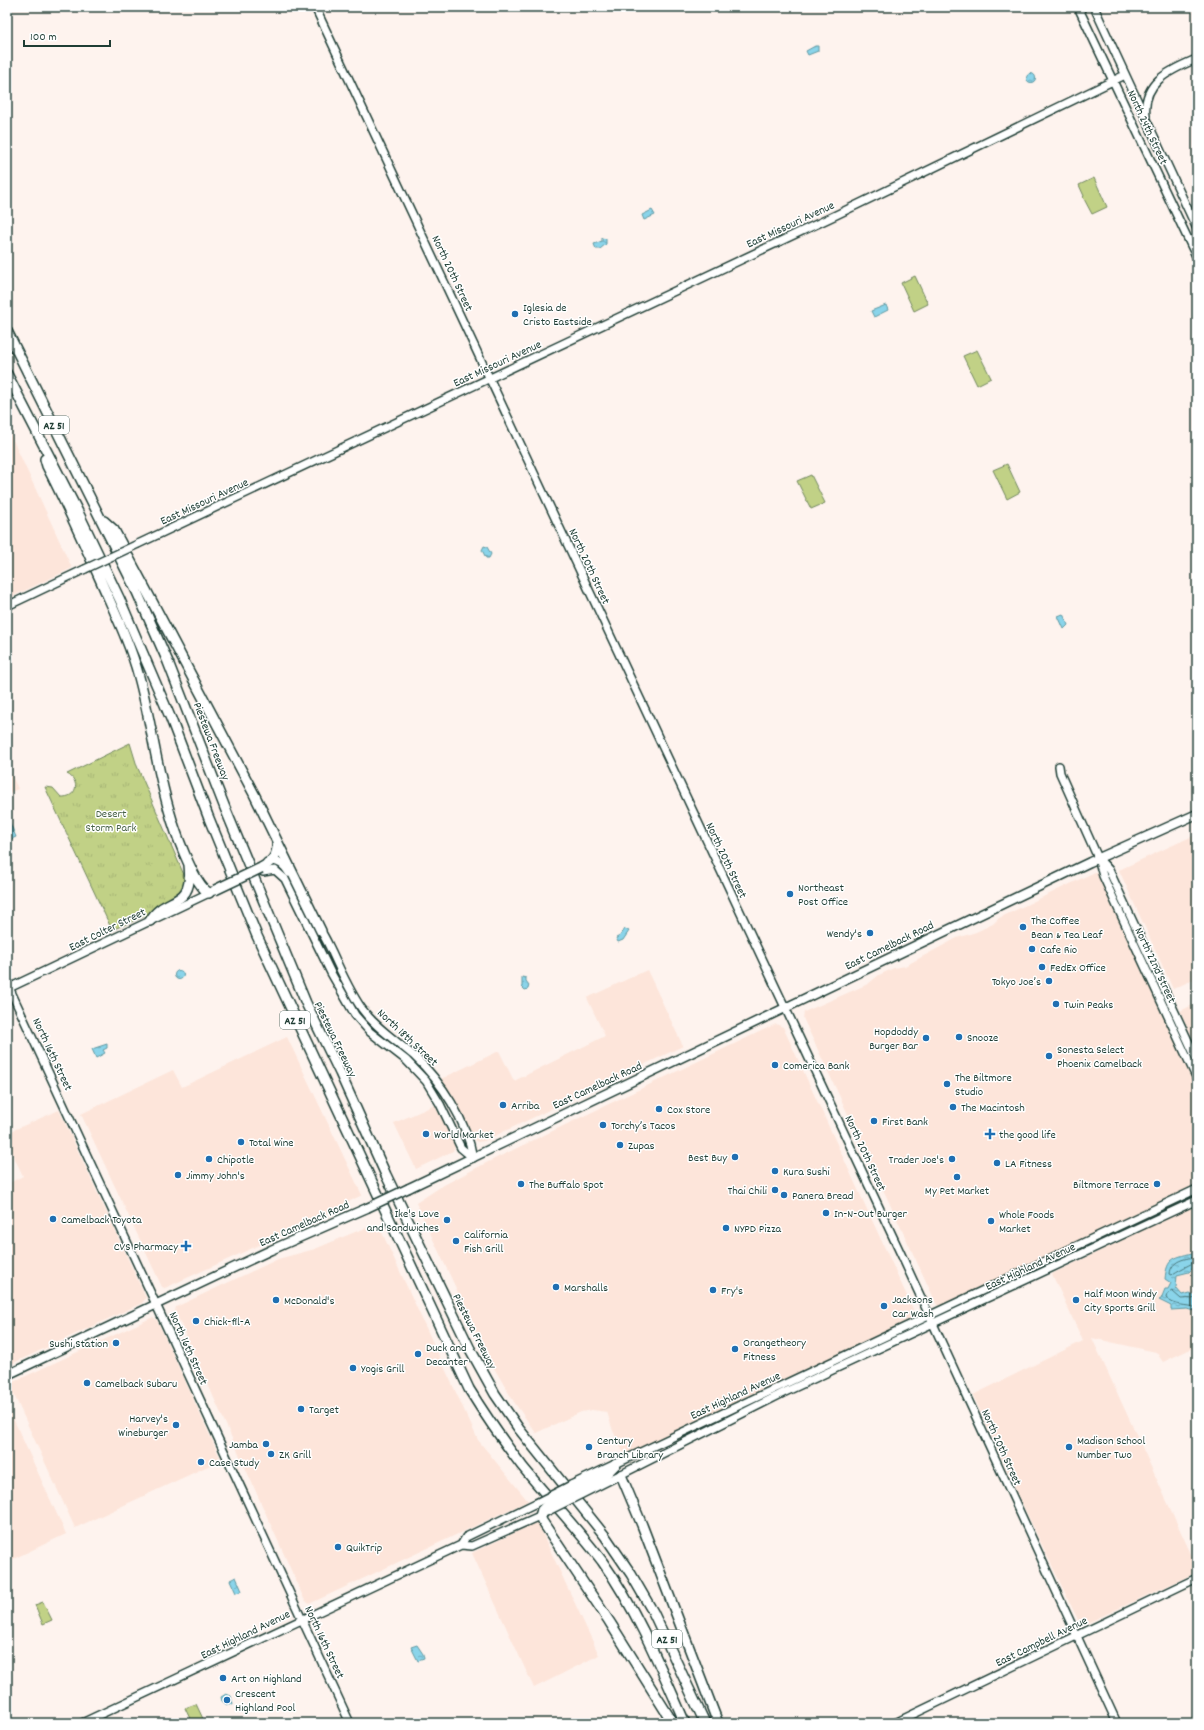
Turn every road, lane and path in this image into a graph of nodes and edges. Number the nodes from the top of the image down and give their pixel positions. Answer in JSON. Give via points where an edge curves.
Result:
{"nodes":[{"id":1,"x":315,"y":7,"type":"edge"},
{"id":2,"x":1078,"y":7,"type":"edge"},
{"id":3,"x":1094,"y":7,"type":"edge"},
{"id":4,"x":1194,"y":60,"type":"dead end"},
{"id":5,"x":1125,"y":75,"type":"junction"},
{"id":6,"x":1113,"y":81,"type":"junction"},
{"id":7,"x":1146,"y":120,"type":"junction"},
{"id":8,"x":1197,"y":229,"type":"edge"},
{"id":9,"x":1197,"y":258,"type":"edge"},
{"id":10,"x":7,"y":331,"type":"edge"},
{"id":11,"x":7,"y":374,"type":"edge"},
{"id":12,"x":490,"y":378,"type":"junction"},
{"id":13,"x":41,"y":442,"type":"junction"},
{"id":14,"x":102,"y":519,"type":"junction"},
{"id":15,"x":7,"y":606,"type":"edge"},
{"id":16,"x":1059,"y":766,"type":"dead end"},
{"id":17,"x":1197,"y":814,"type":"edge"},
{"id":18,"x":277,"y":840,"type":"junction"},
{"id":19,"x":1098,"y":858,"type":"junction"},
{"id":20,"x":273,"y":861,"type":"junction"},
{"id":21,"x":188,"y":864,"type":"junction"},
{"id":22,"x":261,"y":868,"type":"junction"},
{"id":23,"x":212,"y":892,"type":"junction"},
{"id":24,"x":1129,"y":914,"type":"junction"},
{"id":25,"x":1122,"y":917,"type":"junction"},
{"id":26,"x":150,"y":921,"type":"junction"},
{"id":27,"x":321,"y":930,"type":"junction"},
{"id":28,"x":9,"y":990,"type":"edge"},
{"id":29,"x":1167,"y":1005,"type":"junction"},
{"id":30,"x":786,"y":1008,"type":"junction"},
{"id":31,"x":1197,"y":1060,"type":"edge"},
{"id":32,"x":1197,"y":1079,"type":"edge"},
{"id":33,"x":473,"y":1158,"type":"junction"},
{"id":34,"x":1197,"y":1189,"type":"edge"},
{"id":35,"x":1197,"y":1200,"type":"edge"},
{"id":36,"x":1138,"y":1217,"type":"junction"},
{"id":37,"x":1142,"y":1226,"type":"junction"},
{"id":38,"x":157,"y":1304,"type":"junction"},
{"id":39,"x":929,"y":1316,"type":"junction"},
{"id":40,"x":933,"y":1324,"type":"junction"},
{"id":41,"x":852,"y":1352,"type":"junction"},
{"id":42,"x":855,"y":1359,"type":"junction"},
{"id":43,"x":7,"y":1375,"type":"edge"},
{"id":44,"x":782,"y":1390,"type":"junction"},
{"id":45,"x":616,"y":1464,"type":"junction"},
{"id":46,"x":621,"y":1475,"type":"junction"},
{"id":47,"x":576,"y":1490,"type":"junction"},
{"id":48,"x":540,"y":1510,"type":"junction"},
{"id":49,"x":461,"y":1545,"type":"junction"},
{"id":50,"x":1197,"y":1578,"type":"edge"},
{"id":51,"x":302,"y":1619,"type":"junction"},
{"id":52,"x":1077,"y":1636,"type":"junction"},
{"id":53,"x":82,"y":1723,"type":"edge"},
{"id":54,"x":350,"y":1723,"type":"edge"},
{"id":55,"x":673,"y":1723,"type":"edge"},
{"id":56,"x":685,"y":1723,"type":"edge"},
{"id":57,"x":705,"y":1723,"type":"edge"},
{"id":58,"x":718,"y":1723,"type":"edge"},
{"id":59,"x":895,"y":1723,"type":"edge"},
{"id":60,"x":1117,"y":1723,"type":"edge"}],
"edges":[{"from":1,"to":12,"type":"street","name":"North 20th Street"},
{"from":2,"to":6,"type":"street","name":"North 24th Street"},
{"from":3,"to":5,"type":"street","name":"North 24th Street"},
{"from":4,"to":7,"type":"street","via":[[1171,70],[1156,82],[1146,100]]},
{"from":5,"to":6,"type":"street","name":"East Missouri Avenue"},
{"from":5,"to":7,"type":"street","name":"North 24th Street"},
{"from":6,"to":9,"type":"street","name":"North 24th Street"},
{"from":6,"to":12,"type":"street","name":"East Missouri Avenue"},
{"from":7,"to":8,"type":"street","name":"North 24th Street"},
{"from":10,"to":14,"type":"highway","name":"Piestewa Freeway","number":"AZ 51"},
{"from":11,"to":13,"type":"highway","number":"AZ 51"},
{"from":12,"to":15,"type":"street","name":"East Missouri Avenue","bridge":true},
{"from":12,"to":30,"type":"street","name":"North 20th Street"},
{"from":13,"to":21,"type":"highway","via":[[47,466],[79,530],[126,639],[139,676],[166,799]]},
{"from":13,"to":56,"type":"highway","number":"AZ 51","via":[[81,517],[127,614],[257,936],[469,1388],[497,1432],[613,1578],[645,1635]]},
{"from":14,"to":18,"type":"highway","via":[[114,530]]},
{"from":14,"to":57,"type":"highway","name":"Piestewa Freeway","number":"AZ 51","via":[[168,662],[306,1003],[470,1349],[495,1394],[519,1429],[605,1536],[631,1574],[653,1612]]},
{"from":16,"to":19,"type":"street","name":"North 22nd Street"},
{"from":17,"to":19,"type":"main road","name":"East Camelback Road"},
{"from":18,"to":20,"type":"highway","via":[[278,851]]},
{"from":18,"to":27,"type":"highway"},
{"from":19,"to":24,"type":"street","name":"North 22nd Street","via":[[1109,870]]},
{"from":19,"to":25,"type":"street","name":"North 22nd Street","via":[[1102,874]]},
{"from":19,"to":30,"type":"main road","name":"East Camelback Road"},
{"from":20,"to":22,"type":"highway"},
{"from":20,"to":27,"type":"street","name":"North 18th Street","via":[[282,864],[288,870],[311,917]]},
{"from":21,"to":23,"type":"highway","via":[[201,886]]},
{"from":21,"to":26,"type":"highway","via":[[190,878],[187,890],[181,898],[155,912]]},
{"from":22,"to":23,"type":"highway","bridge":true},
{"from":22,"to":33,"type":"street","name":"North 18th Street","via":[[275,870],[285,879],[331,973],[355,1015],[370,1032],[406,1060],[426,1081],[461,1148]]},
{"from":23,"to":26,"type":"street","name":"East Colter Street"},
{"from":24,"to":25,"type":"street"},
{"from":24,"to":29,"type":"street","name":"North 22nd Street"},
{"from":25,"to":29,"type":"street","name":"North 22nd Street"},
{"from":26,"to":28,"type":"street","name":"East Colter Street"},
{"from":27,"to":33,"type":"street","name":"North 18th Street","via":[[363,1010],[414,1056],[438,1082],[471,1143]]},
{"from":28,"to":38,"type":"street","name":"North 16th Street"},
{"from":29,"to":31,"type":"street","name":"North 22nd Street"},
{"from":29,"to":32,"type":"street","name":"North 22nd Street"},
{"from":30,"to":33,"type":"main road","name":"East Camelback Road"},
{"from":30,"to":39,"type":"street","name":"North 20th Street"},
{"from":33,"to":38,"type":"main road","name":"East Camelback Road","bridge":true},
{"from":34,"to":36,"type":"street","name":"East Highland Avenue"},
{"from":35,"to":37,"type":"street","name":"East Highland Avenue"},
{"from":36,"to":37,"type":"street"},
{"from":36,"to":39,"type":"street","name":"East Highland Avenue"},
{"from":37,"to":40,"type":"street","name":"East Highland Avenue"},
{"from":38,"to":43,"type":"main road","name":"East Camelback Road"},
{"from":38,"to":51,"type":"street","name":"North 16th Street"},
{"from":39,"to":40,"type":"street","name":"North 20th Street"},
{"from":39,"to":41,"type":"street","name":"East Highland Avenue"},
{"from":40,"to":42,"type":"street","name":"East Highland Avenue"},
{"from":40,"to":52,"type":"street","name":"North 20th Street"},
{"from":41,"to":42,"type":"street"},
{"from":41,"to":44,"type":"street","name":"East Highland Avenue"},
{"from":42,"to":44,"type":"street","name":"East Highland Avenue"},
{"from":44,"to":45,"type":"street","name":"East Highland Avenue"},
{"from":44,"to":46,"type":"street","name":"East Highland Avenue"},
{"from":45,"to":46,"type":"street"},
{"from":45,"to":47,"type":"highway","via":[[604,1476]]},
{"from":46,"to":47,"type":"street","name":"East Highland Avenue"},
{"from":46,"to":58,"type":"highway"},
{"from":47,"to":48,"type":"highway","bridge":true},
{"from":48,"to":49,"type":"street","name":"East Highland Avenue","via":[[472,1546]]},
{"from":48,"to":49,"type":"street","name":"East Highland Avenue","via":[[466,1537]]},
{"from":48,"to":55,"type":"highway"},
{"from":49,"to":51,"type":"street","name":"East Highland Avenue"},
{"from":50,"to":52,"type":"street","name":"East Campbell Avenue"},
{"from":51,"to":53,"type":"street","name":"East Highland Avenue"},
{"from":51,"to":54,"type":"street","name":"North 16th Street"},
{"from":52,"to":59,"type":"street","name":"East Campbell Avenue"},
{"from":52,"to":60,"type":"street","name":"North 20th Street"}]}
